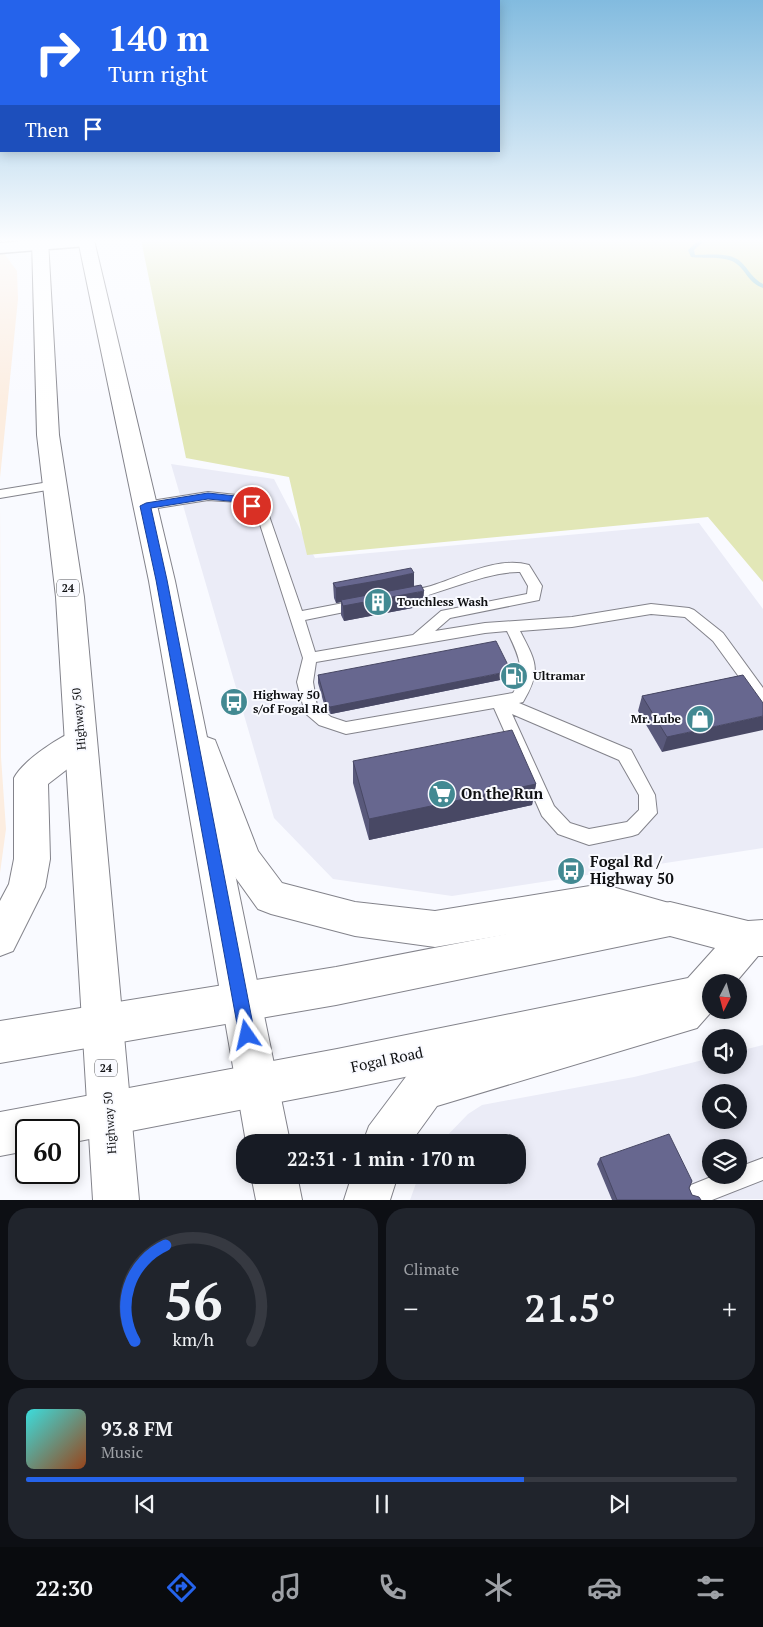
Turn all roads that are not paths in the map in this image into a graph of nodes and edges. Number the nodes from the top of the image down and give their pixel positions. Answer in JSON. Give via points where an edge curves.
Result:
{"nodes":[{"id":1,"x":42,"y":296,"type":"edge"},
{"id":2,"x":99,"y":296,"type":"edge"},
{"id":3,"x":55,"y":485,"type":"junction"},
{"id":4,"x":0,"y":494,"type":"edge"},
{"id":5,"x":146,"y":506,"type":"junction"},
{"id":6,"x":392,"y":599,"type":"edge"},
{"id":7,"x":373,"y":602,"type":"edge"},
{"id":8,"x":297,"y":617,"type":"junction"},
{"id":9,"x":511,"y":626,"type":"junction"},
{"id":10,"x":417,"y":639,"type":"junction"},
{"id":11,"x":310,"y":658,"type":"junction"},
{"id":12,"x":763,"y":699,"type":"edge"},
{"id":13,"x":499,"y":701,"type":"junction"},
{"id":14,"x":190,"y":732,"type":"junction"},
{"id":15,"x":81,"y":741,"type":"junction"},
{"id":16,"x":670,"y":919,"type":"junction"},
{"id":17,"x":0,"y":938,"type":"edge"},
{"id":18,"x":755,"y":939,"type":"edge"},
{"id":19,"x":699,"y":996,"type":"junction"},
{"id":20,"x":241,"y":1001,"type":"junction"},
{"id":21,"x":103,"y":1024,"type":"junction"},
{"id":22,"x":0,"y":1042,"type":"edge"},
{"id":23,"x":256,"y":1085,"type":"junction"},
{"id":24,"x":109,"y":1113,"type":"junction"},
{"id":25,"x":0,"y":1134,"type":"edge"},
{"id":26,"x":266,"y":1134,"type":"edge"},
{"id":27,"x":391,"y":1134,"type":"edge"},
{"id":28,"x":763,"y":1169,"type":"edge"},
{"id":29,"x":276,"y":1184,"type":"edge"},
{"id":30,"x":372,"y":1184,"type":"edge"},
{"id":31,"x":699,"y":1193,"type":"dead end"},
{"id":32,"x":116,"y":1200,"type":"edge"},
{"id":33,"x":279,"y":1200,"type":"edge"},
{"id":34,"x":367,"y":1200,"type":"edge"}],
"edges":[{"from":1,"to":3,"type":"main road","name":"Highway 50","number":"24","via":[[48,435]]},
{"from":2,"to":5,"type":"main road"},
{"from":3,"to":4,"type":"lane"},
{"from":3,"to":15,"type":"main road","name":"Highway 50","number":"24","via":[[70,597]]},
{"from":5,"to":8,"type":"lane","via":[[208,496],[242,499],[263,512]]},
{"from":5,"to":14,"type":"main road"},
{"from":6,"to":10,"type":"lane","via":[[430,591],[504,566],[524,568],[536,586],[534,597],[446,614]]},
{"from":7,"to":8,"type":"lane"},
{"from":8,"to":11,"type":"lane"},
{"from":9,"to":10,"type":"lane"},
{"from":9,"to":12,"type":"lane","via":[[572,622],[651,609],[689,613],[718,637]]},
{"from":9,"to":13,"type":"lane","via":[[531,668],[530,675],[518,698]]},
{"from":10,"to":11,"type":"lane"},
{"from":11,"to":13,"type":"lane","via":[[305,682],[310,708],[325,721],[346,728]]},
{"from":13,"to":13,"type":"lane","via":[[569,734],[625,755],[647,795],[648,813],[632,828],[589,837],[564,829],[548,811]]},
{"from":14,"to":16,"type":"main road","via":[[203,744],[243,859],[271,896],[355,919],[435,929],[602,901]]},
{"from":14,"to":20,"type":"main road"},
{"from":15,"to":17,"type":"main road","via":[[32,778],[32,859],[27,887]]},
{"from":15,"to":21,"type":"main road","name":"Highway 50","number":"24"},
{"from":16,"to":18,"type":"main road"},
{"from":16,"to":20,"type":"main road","via":[[336,986]]},
{"from":18,"to":19,"type":"main road"},
{"from":19,"to":23,"type":"main road","name":"Fogal Road"},
{"from":19,"to":27,"type":"main road","via":[[683,1014],[422,1089]]},
{"from":20,"to":21,"type":"main road"},
{"from":20,"to":23,"type":"main road"},
{"from":21,"to":22,"type":"main road"},
{"from":21,"to":24,"type":"main road","name":"Highway 50","number":"24"},
{"from":23,"to":24,"type":"main road","name":"Fogal Road"},
{"from":23,"to":26,"type":"main road"},
{"from":24,"to":25,"type":"main road","name":"Fogal Road"},
{"from":24,"to":32,"type":"main road","name":"Highway 50","number":"24"},
{"from":28,"to":31,"type":"lane"},
{"from":29,"to":33,"type":"main road"},
{"from":30,"to":34,"type":"main road"}]}
